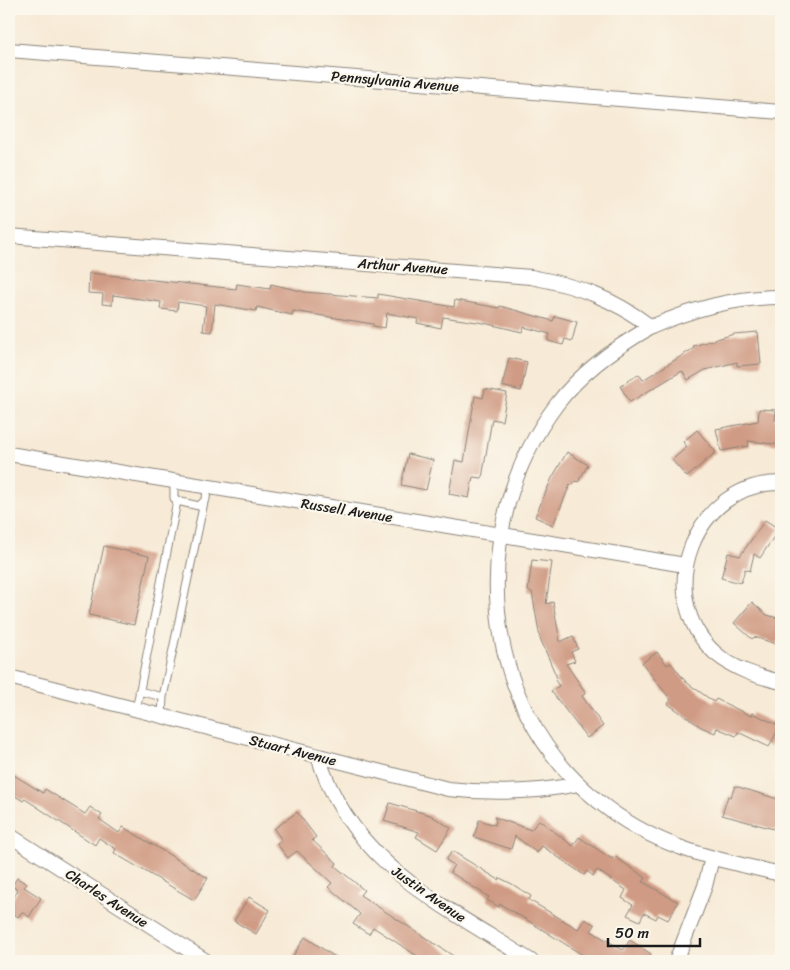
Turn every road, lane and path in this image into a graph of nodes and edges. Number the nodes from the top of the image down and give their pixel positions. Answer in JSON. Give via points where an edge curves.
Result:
{"nodes":[{"id":1,"x":9,"y":50,"type":"edge"},
{"id":2,"x":781,"y":112,"type":"edge"},
{"id":3,"x":9,"y":236,"type":"edge"},
{"id":4,"x":781,"y":297,"type":"edge"},
{"id":5,"x":651,"y":327,"type":"junction"},
{"id":6,"x":9,"y":454,"type":"edge"},
{"id":7,"x":174,"y":482,"type":"junction"},
{"id":8,"x":781,"y":483,"type":"edge"},
{"id":9,"x":207,"y":488,"type":"junction"},
{"id":10,"x":177,"y":501,"type":"junction"},
{"id":11,"x":204,"y":502,"type":"junction"},
{"id":12,"x":500,"y":535,"type":"junction"},
{"id":13,"x":685,"y":565,"type":"junction"},
{"id":14,"x":9,"y":677,"type":"edge"},
{"id":15,"x":781,"y":682,"type":"edge"},
{"id":16,"x":140,"y":691,"type":"junction"},
{"id":17,"x":163,"y":697,"type":"junction"},
{"id":18,"x":136,"y":710,"type":"junction"},
{"id":19,"x":162,"y":716,"type":"junction"},
{"id":20,"x":318,"y":756,"type":"junction"},
{"id":21,"x":580,"y":784,"type":"junction"},
{"id":22,"x":9,"y":836,"type":"edge"},
{"id":23,"x":712,"y":858,"type":"junction"},
{"id":24,"x":781,"y":874,"type":"edge"},
{"id":25,"x":206,"y":961,"type":"edge"},
{"id":26,"x":531,"y":961,"type":"edge"},
{"id":27,"x":676,"y":961,"type":"edge"}],
"edges":[{"from":1,"to":2,"type":"street","name":"Pennsylvania Avenue"},
{"from":3,"to":5,"type":"street","name":"Arthur Avenue","via":[[531,278],[572,286],[607,298]]},
{"from":4,"to":5,"type":"street","via":[[740,300],[703,308]]},
{"from":5,"to":12,"type":"street","via":[[594,365],[557,404],[520,465]]},
{"from":6,"to":7,"type":"street","name":"Russell Avenue"},
{"from":7,"to":9,"type":"street","name":"Russell Avenue"},
{"from":7,"to":10,"type":"lane"},
{"from":8,"to":13,"type":"street","via":[[746,490],[719,506],[698,529]]},
{"from":9,"to":11,"type":"lane"},
{"from":9,"to":12,"type":"street","name":"Russell Avenue"},
{"from":10,"to":11,"type":"lane","via":[[196,506]]},
{"from":10,"to":16,"type":"lane"},
{"from":11,"to":17,"type":"lane"},
{"from":12,"to":13,"type":"street","name":"Russell Avenue"},
{"from":12,"to":21,"type":"street","via":[[496,605],[501,640],[511,674],[524,707],[542,738]]},
{"from":13,"to":15,"type":"street","via":[[686,600],[691,618],[714,652],[731,665]]},
{"from":14,"to":18,"type":"street","name":"Stuart Avenue"},
{"from":16,"to":17,"type":"lane"},
{"from":16,"to":18,"type":"lane"},
{"from":17,"to":19,"type":"lane"},
{"from":18,"to":19,"type":"street","name":"Stuart Avenue"},
{"from":19,"to":20,"type":"street","name":"Stuart Avenue"},
{"from":20,"to":21,"type":"street","name":"Stuart Avenue","via":[[429,785],[484,793],[527,793]]},
{"from":20,"to":26,"type":"street","name":"Justin Avenue","via":[[329,790],[343,814],[378,858],[405,881]]},
{"from":21,"to":23,"type":"street","via":[[610,811],[640,830],[672,846]]},
{"from":22,"to":25,"type":"street","name":"Charles Avenue"},
{"from":23,"to":24,"type":"street"},
{"from":23,"to":27,"type":"street","via":[[706,886]]}]}
